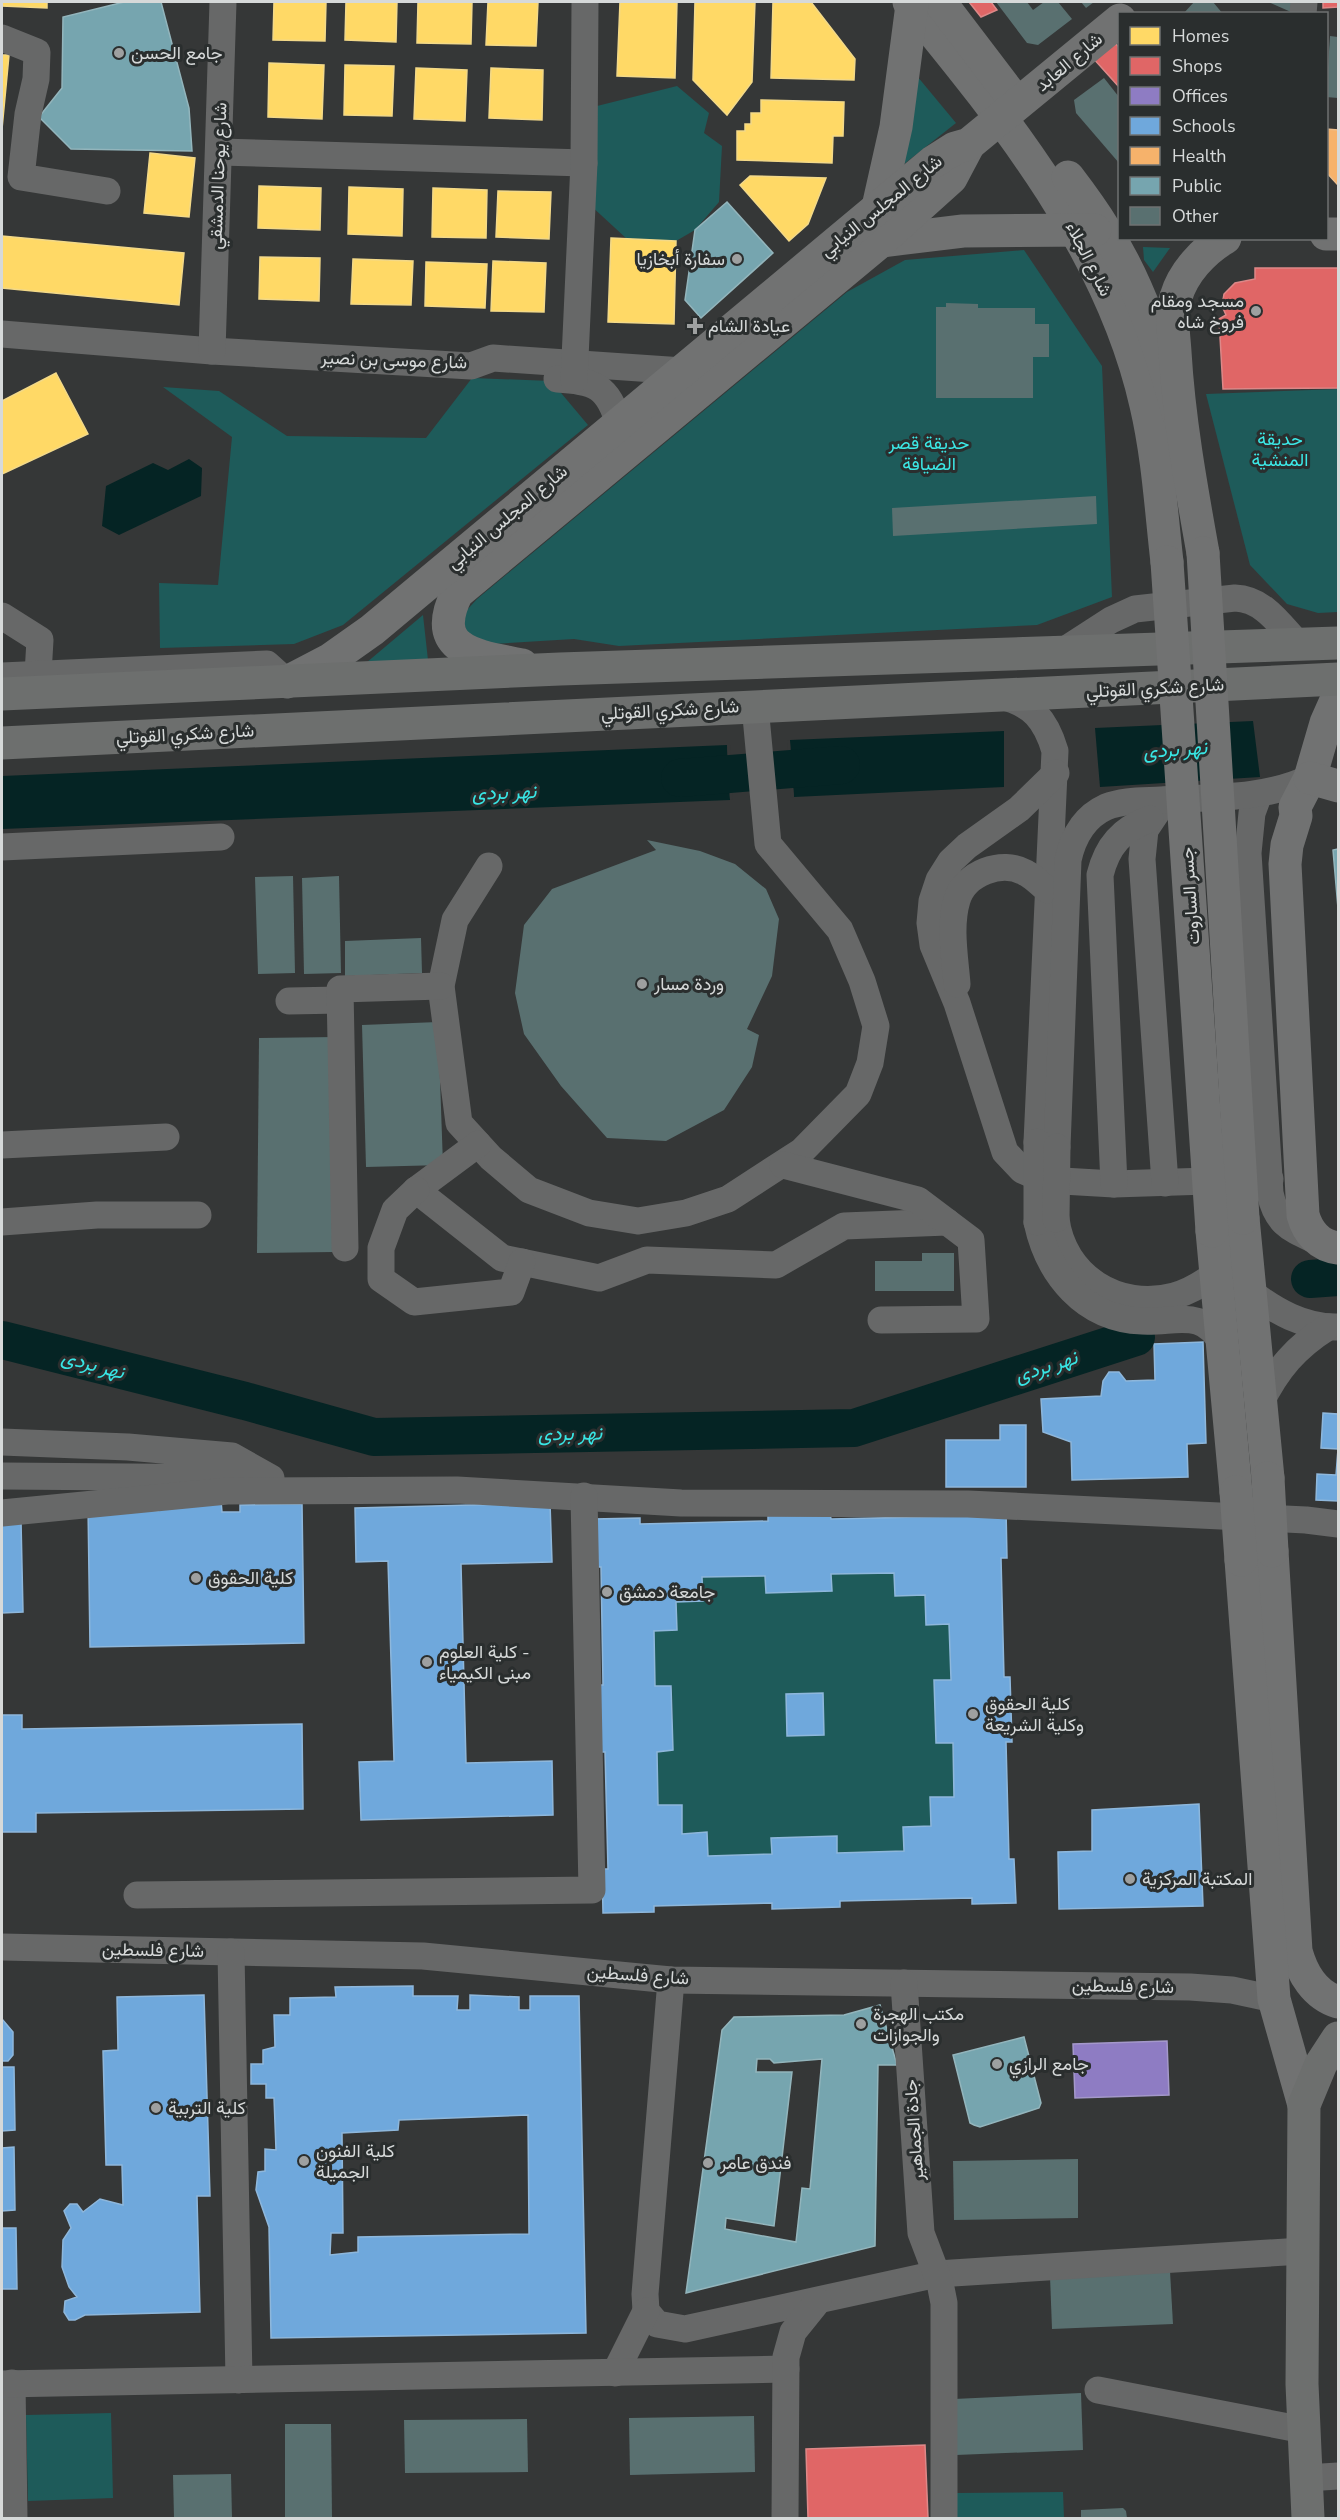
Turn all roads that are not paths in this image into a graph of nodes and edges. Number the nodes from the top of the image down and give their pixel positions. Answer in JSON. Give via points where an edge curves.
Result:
{"nodes":[{"id":1,"x":223,"y":2,"type":"edge"},
{"id":2,"x":585,"y":2,"type":"edge"},
{"id":3,"x":1142,"y":2,"type":"edge"},
{"id":4,"x":920,"y":3,"type":"edge"},
{"id":5,"x":1130,"y":12,"type":"edge"},
{"id":6,"x":1118,"y":21,"type":"edge"},
{"id":7,"x":2,"y":38,"type":"edge"},
{"id":8,"x":1009,"y":111,"type":"junction"},
{"id":9,"x":969,"y":144,"type":"junction"},
{"id":10,"x":220,"y":152,"type":"junction"},
{"id":11,"x":584,"y":163,"type":"junction"},
{"id":12,"x":106,"y":191,"type":"dead end"},
{"id":13,"x":878,"y":207,"type":"junction"},
{"id":14,"x":1101,"y":230,"type":"edge"},
{"id":15,"x":1223,"y":240,"type":"edge"},
{"id":16,"x":881,"y":241,"type":"junction"},
{"id":17,"x":2,"y":334,"type":"edge"},
{"id":18,"x":212,"y":351,"type":"junction"},
{"id":19,"x":683,"y":371,"type":"junction"},
{"id":20,"x":574,"y":372,"type":"junction"},
{"id":21,"x":1178,"y":413,"type":"junction"},
{"id":22,"x":619,"y":424,"type":"junction"},
{"id":23,"x":1167,"y":562,"type":"joint"},
{"id":24,"x":2,"y":616,"type":"edge"},
{"id":25,"x":1338,"y":643,"type":"edge"},
{"id":26,"x":1298,"y":644,"type":"junction"},
{"id":27,"x":1060,"y":652,"type":"junction"},
{"id":28,"x":544,"y":670,"type":"junction"},
{"id":29,"x":38,"y":674,"type":"junction"},
{"id":30,"x":2,"y":675,"type":"edge"},
{"id":31,"x":1338,"y":679,"type":"edge"},
{"id":32,"x":287,"y":682,"type":"junction"},
{"id":33,"x":2,"y":694,"type":"edge"},
{"id":34,"x":996,"y":695,"type":"junction"},
{"id":35,"x":1338,"y":696,"type":"edge"},
{"id":36,"x":755,"y":706,"type":"junction"},
{"id":37,"x":2,"y":743,"type":"edge"},
{"id":38,"x":1056,"y":773,"type":"junction"},
{"id":39,"x":1324,"y":782,"type":"edge"},
{"id":40,"x":1259,"y":794,"type":"junction"},
{"id":41,"x":1157,"y":809,"type":"junction"},
{"id":42,"x":221,"y":837,"type":"dead end"},
{"id":43,"x":2,"y":847,"type":"edge"},
{"id":44,"x":489,"y":866,"type":"dead end"},
{"id":45,"x":1048,"y":890,"type":"junction"},
{"id":46,"x":441,"y":986,"type":"junction"},
{"id":47,"x":340,"y":1000,"type":"junction"},
{"id":48,"x":289,"y":1001,"type":"dead end"},
{"id":49,"x":957,"y":1003,"type":"junction"},
{"id":50,"x":166,"y":1137,"type":"dead end"},
{"id":51,"x":478,"y":1143,"type":"junction"},
{"id":52,"x":2,"y":1145,"type":"edge"},
{"id":53,"x":1047,"y":1145,"type":"junction"},
{"id":54,"x":783,"y":1164,"type":"junction"},
{"id":55,"x":1270,"y":1179,"type":"junction"},
{"id":56,"x":1165,"y":1183,"type":"junction"},
{"id":57,"x":1114,"y":1184,"type":"junction"},
{"id":58,"x":416,"y":1190,"type":"junction"},
{"id":59,"x":198,"y":1215,"type":"dead end"},
{"id":60,"x":1046,"y":1220,"type":"junction"},
{"id":61,"x":2,"y":1222,"type":"edge"},
{"id":62,"x":947,"y":1222,"type":"junction"},
{"id":63,"x":1330,"y":1246,"type":"edge"},
{"id":64,"x":345,"y":1248,"type":"dead end"},
{"id":65,"x":522,"y":1262,"type":"junction"},
{"id":66,"x":1214,"y":1275,"type":"junction"},
{"id":67,"x":1249,"y":1291,"type":"junction"},
{"id":68,"x":881,"y":1320,"type":"dead end"},
{"id":69,"x":1333,"y":1327,"type":"edge"},
{"id":70,"x":1223,"y":1346,"type":"junction"},
{"id":71,"x":1260,"y":1404,"type":"junction"},
{"id":72,"x":2,"y":1442,"type":"edge"},
{"id":73,"x":2,"y":1476,"type":"edge"},
{"id":74,"x":584,"y":1496,"type":"junction"},
{"id":75,"x":2,"y":1513,"type":"edge"},
{"id":76,"x":1338,"y":1524,"type":"edge"},
{"id":77,"x":137,"y":1894,"type":"dead end"},
{"id":78,"x":2,"y":1947,"type":"edge"},
{"id":79,"x":231,"y":1952,"type":"junction"},
{"id":80,"x":672,"y":1980,"type":"junction"},
{"id":81,"x":904,"y":1983,"type":"junction"},
{"id":82,"x":1274,"y":1998,"type":"junction"},
{"id":83,"x":1338,"y":2002,"type":"edge"},
{"id":84,"x":1338,"y":2038,"type":"edge"},
{"id":85,"x":1304,"y":2105,"type":"junction"},
{"id":86,"x":1302,"y":2251,"type":"junction"},
{"id":87,"x":936,"y":2274,"type":"junction"},
{"id":88,"x":818,"y":2301,"type":"junction"},
{"id":89,"x":646,"y":2311,"type":"junction"},
{"id":90,"x":786,"y":2369,"type":"junction"},
{"id":91,"x":615,"y":2373,"type":"junction"},
{"id":92,"x":239,"y":2380,"type":"junction"},
{"id":93,"x":7,"y":2384,"type":"edge"},
{"id":94,"x":1098,"y":2390,"type":"dead end"},
{"id":95,"x":1304,"y":2430,"type":"junction"},
{"id":96,"x":1338,"y":2476,"type":"edge"},
{"id":97,"x":1306,"y":2478,"type":"junction"},
{"id":98,"x":1306,"y":2517,"type":"edge"},
{"id":99,"x":14,"y":2518,"type":"edge"},
{"id":100,"x":785,"y":2518,"type":"edge"},
{"id":101,"x":944,"y":2518,"type":"edge"}],
"edges":[{"from":1,"to":10,"type":"street","name":"شارع يوحنا الدمشقي"},
{"from":2,"to":11,"type":"street"},
{"from":3,"to":5,"type":"main road"},
{"from":4,"to":8,"type":"main road","name":"شارع الجلاء"},
{"from":4,"to":13,"type":"main road"},
{"from":6,"to":8,"type":"main road","name":"شارع العابد"},
{"from":7,"to":12,"type":"street","via":[[36,52],[36,79],[21,177]]},
{"from":8,"to":9,"type":"main road","name":"شارع العابد"},
{"from":8,"to":14,"type":"main road","name":"شارع الجلاء"},
{"from":9,"to":13,"type":"main road","name":"شارع المجلس النيابي","via":[[933,162]]},
{"from":9,"to":16,"type":"main road","name":"شارع المجلس النيابي","via":[[951,178]]},
{"from":10,"to":11,"type":"street"},
{"from":10,"to":18,"type":"street","name":"شارع يوحنا الدمشقي"},
{"from":11,"to":20,"type":"street"},
{"from":13,"to":19,"type":"main road","name":"شارع المجلس النيابي"},
{"from":14,"to":16,"type":"main road","via":[[963,231]]},
{"from":14,"to":21,"type":"main road","name":"شارع الجلاء","via":[[1145,310]]},
{"from":14,"to":23,"type":"main road","name":"شارع الجلاء","via":[[1122,326],[1146,404]]},
{"from":15,"to":21,"type":"main road","via":[[1194,265],[1175,299]]},
{"from":16,"to":28,"type":"main road","name":"شارع المجلس النيابي","via":[[457,593],[447,612],[447,623],[462,650]]},
{"from":17,"to":18,"type":"street","name":"شارع موسى بن نصير"},
{"from":18,"to":20,"type":"street","name":"شارع موسى بن نصير","via":[[471,366],[493,358]]},
{"from":19,"to":20,"type":"street","name":"شارع موسى بن نصير"},
{"from":19,"to":22,"type":"main road","name":"شارع المجلس النيابي"},
{"from":20,"to":22,"type":"street","via":[[608,395]]},
{"from":21,"to":67,"type":"main road","name":"جسر الساروت","bridge":true,"via":[[1203,554]]},
{"from":22,"to":32,"type":"main road","name":"شارع المجلس النيابي","via":[[366,636]]},
{"from":23,"to":66,"type":"main road","name":"جسر الساروت","bridge":true},
{"from":24,"to":29,"type":"street","via":[[40,640]]},
{"from":25,"to":26,"type":"highway","name":"شارع شكري القوتلي"},
{"from":26,"to":27,"type":"highway","name":"شارع شكري القوتلي"},
{"from":26,"to":27,"type":"street","via":[[1262,606],[1235,598],[1135,609]]},
{"from":27,"to":28,"type":"highway","name":"شارع شكري القوتلي"},
{"from":28,"to":32,"type":"highway","name":"شارع شكري القوتلي"},
{"from":29,"to":30,"type":"street"},
{"from":29,"to":32,"type":"street","via":[[267,664]]},
{"from":31,"to":34,"type":"highway","name":"شارع شكري القوتلي"},
{"from":32,"to":33,"type":"highway","name":"شارع شكري القوتلي"},
{"from":34,"to":36,"type":"highway","name":"شارع شكري القوتلي"},
{"from":34,"to":38,"type":"street","via":[[1017,700],[1036,712],[1049,730]]},
{"from":35,"to":39,"type":"main road","via":[[1329,715]]},
{"from":36,"to":37,"type":"highway","name":"شارع شكري القوتلي"},
{"from":36,"to":54,"type":"street","via":[[768,844],[840,930],[876,1026],[870,1063],[858,1094],[802,1151]]},
{"from":38,"to":45,"type":"street"},
{"from":38,"to":49,"type":"street","via":[[1020,809],[967,846],[939,880],[932,901],[933,945]]},
{"from":39,"to":40,"type":"street"},
{"from":39,"to":63,"type":"main road","via":[[1295,807],[1285,864],[1303,1215],[1310,1232]]},
{"from":40,"to":41,"type":"street"},
{"from":40,"to":55,"type":"street","via":[[1252,813],[1248,853]]},
{"from":41,"to":53,"type":"street","via":[[1116,803],[1104,808],[1083,824],[1071,848]]},
{"from":41,"to":56,"type":"street","via":[[1142,844],[1142,859]]},
{"from":41,"to":57,"type":"street","via":[[1117,839],[1100,875]]},
{"from":42,"to":43,"type":"street"},
{"from":44,"to":46,"type":"street","via":[[455,920]]},
{"from":45,"to":49,"type":"street","via":[[1025,872],[1005,867],[985,870],[968,881],[957,898],[954,918]]},
{"from":45,"to":53,"type":"street"},
{"from":46,"to":47,"type":"street","via":[[340,989]]},
{"from":46,"to":51,"type":"street","via":[[459,1122]]},
{"from":47,"to":48,"type":"street"},
{"from":47,"to":64,"type":"street"},
{"from":49,"to":57,"type":"street","via":[[1000,1141],[1013,1162],[1045,1180]]},
{"from":50,"to":52,"type":"street"},
{"from":51,"to":54,"type":"street","via":[[529,1190],[589,1213],[638,1221],[686,1213],[728,1199]]},
{"from":51,"to":58,"type":"street"},
{"from":53,"to":60,"type":"street","bridge":true},
{"from":54,"to":62,"type":"street","via":[[918,1200]]},
{"from":55,"to":56,"type":"street"},
{"from":55,"to":63,"type":"street","via":[[1274,1210],[1281,1222]]},
{"from":56,"to":57,"type":"street"},
{"from":58,"to":65,"type":"street","via":[[502,1258]]},
{"from":58,"to":65,"type":"street","via":[[395,1210],[381,1248],[381,1279],[414,1302],[511,1292]]},
{"from":59,"to":61,"type":"street","via":[[98,1215]]},
{"from":60,"to":66,"type":"street","via":[[1085,1277],[1126,1298],[1173,1296]]},
{"from":60,"to":70,"type":"street","via":[[1042,1246],[1049,1263],[1086,1302],[1102,1311],[1139,1321],[1196,1320],[1212,1330]]},
{"from":62,"to":65,"type":"street","via":[[844,1226],[776,1265],[647,1260],[599,1278]]},
{"from":62,"to":68,"type":"street","via":[[970,1240],[976,1319]]},
{"from":66,"to":70,"type":"main road","name":"جسر الساروت"},
{"from":67,"to":69,"type":"street","via":[[1286,1315]]},
{"from":67,"to":71,"type":"main road","name":"جسر الساروت"},
{"from":69,"to":71,"type":"street","via":[[1306,1341],[1287,1359]]},
{"from":70,"to":82,"type":"main road","name":"جسر الساروت","bridge":true},
{"from":71,"to":83,"type":"main road","name":"جسر الساروت","bridge":true,"via":[[1268,1478],[1296,1951],[1313,1986]]},
{"from":72,"to":73,"type":"street","via":[[232,1456],[271,1478]]},
{"from":74,"to":75,"type":"street","via":[[457,1490],[227,1491]]},
{"from":74,"to":76,"type":"street","via":[[681,1503],[968,1504]]},
{"from":74,"to":77,"type":"street","via":[[592,1890]]},
{"from":78,"to":79,"type":"street","name":"شارع فلسطين"},
{"from":79,"to":80,"type":"street","name":"شارع فلسطين","via":[[423,1956]]},
{"from":79,"to":92,"type":"street"},
{"from":80,"to":81,"type":"street","name":"شارع فلسطين"},
{"from":80,"to":89,"type":"street"},
{"from":81,"to":82,"type":"street","name":"شارع فلسطين","via":[[1190,1987]]},
{"from":81,"to":87,"type":"street","name":"جادة الجماهير","via":[[921,2233]]},
{"from":82,"to":85,"type":"main road","name":"جسر الساروت"},
{"from":84,"to":85,"type":"highway","via":[[1321,2064]]},
{"from":85,"to":86,"type":"highway"},
{"from":86,"to":87,"type":"street"},
{"from":86,"to":95,"type":"highway"},
{"from":87,"to":88,"type":"street"},
{"from":87,"to":101,"type":"street","name":"جادة الجماهير","via":[[944,2312]]},
{"from":88,"to":89,"type":"street","via":[[685,2329],[657,2324]]},
{"from":88,"to":90,"type":"street","via":[[793,2332]]},
{"from":89,"to":91,"type":"street"},
{"from":90,"to":91,"type":"street"},
{"from":90,"to":100,"type":"street"},
{"from":91,"to":92,"type":"street"},
{"from":92,"to":93,"type":"street"},
{"from":93,"to":99,"type":"street"},
{"from":94,"to":95,"type":"street"},
{"from":95,"to":97,"type":"highway"},
{"from":96,"to":97,"type":"street"},
{"from":97,"to":98,"type":"highway"}]}
